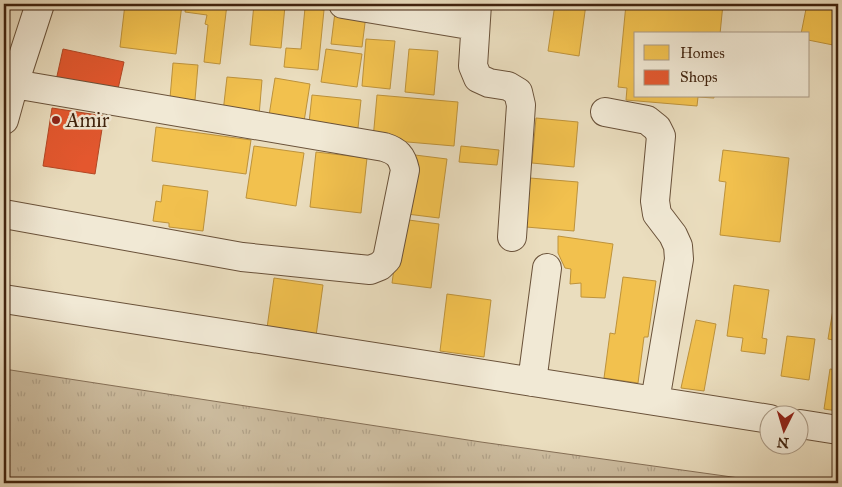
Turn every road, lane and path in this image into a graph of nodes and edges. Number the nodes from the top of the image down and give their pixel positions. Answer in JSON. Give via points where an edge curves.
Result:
{"nodes":[{"id":1,"x":40,"y":4,"type":"edge"},
{"id":2,"x":342,"y":4,"type":"edge"},
{"id":3,"x":476,"y":15,"type":"edge"},
{"id":4,"x":14,"y":84,"type":"junction"},
{"id":5,"x":605,"y":112,"type":"dead end"},
{"id":6,"x":4,"y":120,"type":"edge"},
{"id":7,"x":4,"y":214,"type":"edge"},
{"id":8,"x":512,"y":237,"type":"dead end"},
{"id":9,"x":547,"y":268,"type":"dead end"},
{"id":10,"x":4,"y":300,"type":"edge"},
{"id":11,"x":532,"y":382,"type":"junction"},
{"id":12,"x":655,"y":401,"type":"junction"},
{"id":13,"x":760,"y":417,"type":"edge"},
{"id":14,"x":810,"y":426,"type":"edge"},
{"id":15,"x":838,"y":430,"type":"edge"}],
"edges":[{"from":1,"to":4,"type":"street"},
{"from":2,"to":3,"type":"street"},
{"from":3,"to":8,"type":"street","via":[[473,66],[478,78],[518,92],[522,105]]},
{"from":4,"to":6,"type":"street"},
{"from":4,"to":7,"type":"street","via":[[384,146],[394,150],[403,160],[405,170],[387,259],[370,270],[242,257]]},
{"from":5,"to":12,"type":"street","via":[[647,120],[658,128],[661,136],[655,201],[657,214],[674,235],[679,259]]},
{"from":9,"to":11,"type":"street"},
{"from":10,"to":11,"type":"street"},
{"from":11,"to":12,"type":"street"},
{"from":12,"to":13,"type":"street"},
{"from":14,"to":15,"type":"street"}]}
